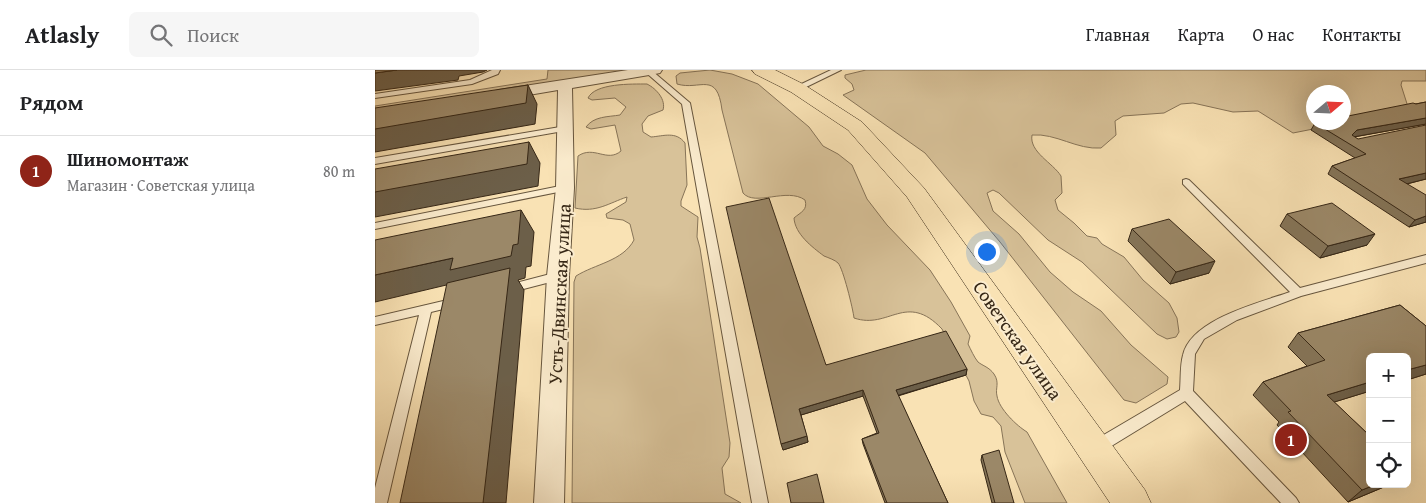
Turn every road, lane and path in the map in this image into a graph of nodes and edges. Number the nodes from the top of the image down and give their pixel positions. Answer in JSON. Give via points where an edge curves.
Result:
{"nodes":[{"id":1,"x":496,"y":70,"type":"edge"},
{"id":2,"x":651,"y":70,"type":"edge"},
{"id":3,"x":761,"y":70,"type":"edge"},
{"id":4,"x":837,"y":70,"type":"edge"},
{"id":5,"x":565,"y":84,"type":"junction"},
{"id":6,"x":797,"y":88,"type":"junction"},
{"id":7,"x":375,"y":96,"type":"edge"},
{"id":8,"x":480,"y":98,"type":"edge"},
{"id":9,"x":566,"y":128,"type":"junction"},
{"id":10,"x":375,"y":161,"type":"edge"},
{"id":11,"x":1186,"y":182,"type":"dead end"},
{"id":12,"x":565,"y":188,"type":"junction"},
{"id":13,"x":375,"y":226,"type":"edge"},
{"id":14,"x":1426,"y":258,"type":"edge"},
{"id":15,"x":558,"y":276,"type":"junction"},
{"id":16,"x":492,"y":292,"type":"edge"},
{"id":17,"x":1298,"y":293,"type":"junction"},
{"id":18,"x":464,"y":300,"type":"edge"},
{"id":19,"x":426,"y":309,"type":"junction"},
{"id":20,"x":375,"y":321,"type":"edge"},
{"id":21,"x":1186,"y":393,"type":"junction"},
{"id":22,"x":1094,"y":449,"type":"junction"},
{"id":23,"x":379,"y":503,"type":"edge"},
{"id":24,"x":549,"y":503,"type":"edge"},
{"id":25,"x":760,"y":503,"type":"edge"},
{"id":26,"x":1132,"y":503,"type":"edge"},
{"id":27,"x":1291,"y":503,"type":"edge"}],
"edges":[{"from":1,"to":7,"type":"lane","via":[[472,82]]},
{"from":2,"to":5,"type":"street"},
{"from":2,"to":25,"type":"lane","via":[[686,104]]},
{"from":3,"to":6,"type":"main road","name":"Советская улица"},
{"from":4,"to":6,"type":"lane"},
{"from":5,"to":8,"type":"street"},
{"from":5,"to":9,"type":"street","name":"Усть-Двинская улица"},
{"from":6,"to":22,"type":"main road","name":"Советская улица","via":[[855,126],[916,193]]},
{"from":9,"to":10,"type":"lane"},
{"from":9,"to":12,"type":"street","name":"Усть-Двинская улица"},
{"from":11,"to":17,"type":"lane"},
{"from":12,"to":13,"type":"lane"},
{"from":12,"to":15,"type":"street","name":"Усть-Двинская улица"},
{"from":14,"to":17,"type":"lane"},
{"from":15,"to":16,"type":"lane"},
{"from":15,"to":24,"type":"street","name":"Усть-Двинская улица"},
{"from":17,"to":21,"type":"lane","via":[[1233,317],[1200,336],[1189,354]]},
{"from":18,"to":19,"type":"lane"},
{"from":19,"to":20,"type":"lane"},
{"from":19,"to":23,"type":"lane"},
{"from":21,"to":22,"type":"lane"},
{"from":21,"to":27,"type":"lane"},
{"from":22,"to":26,"type":"main road","name":"Советская улица"}]}
